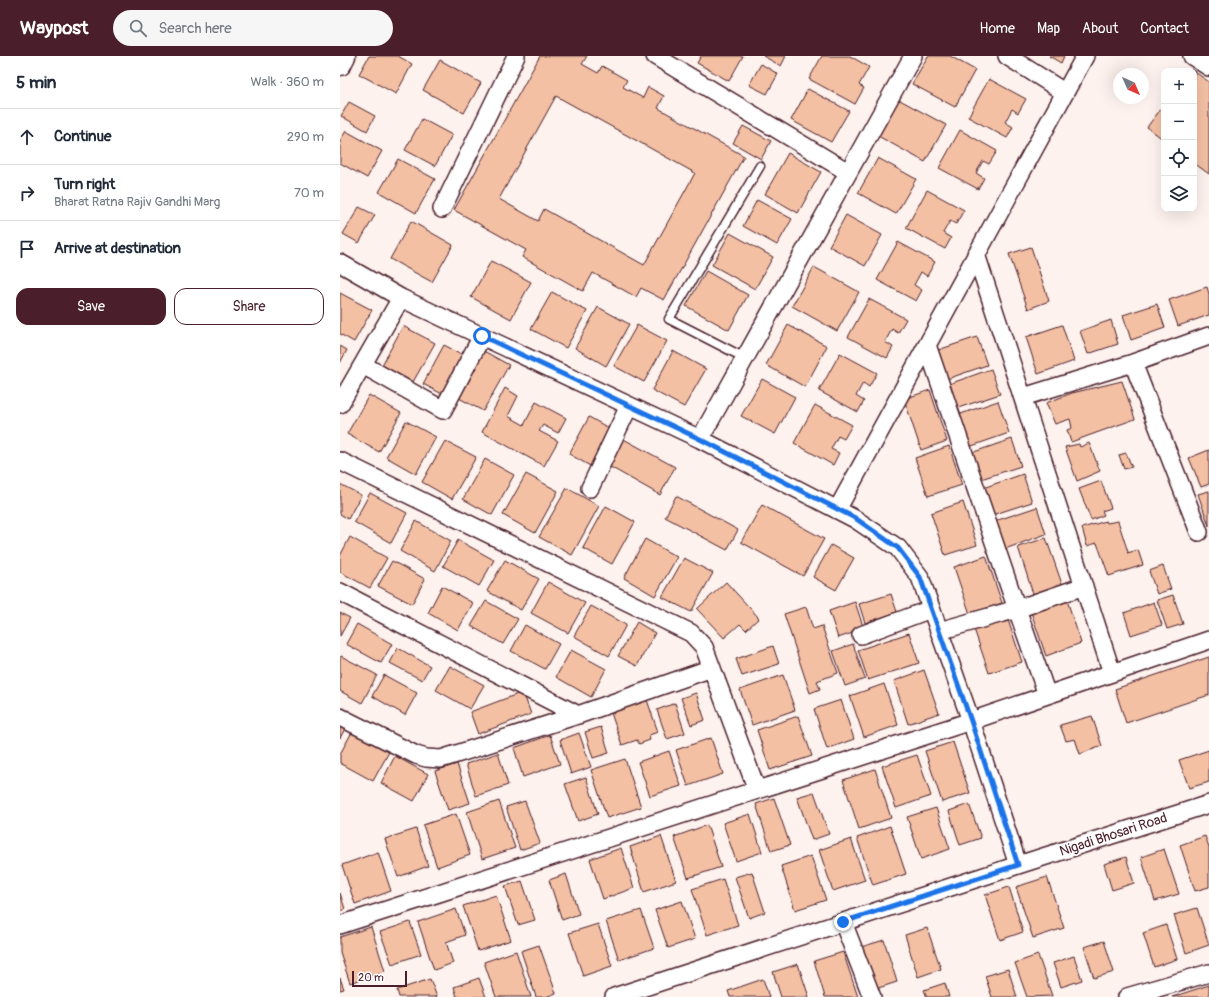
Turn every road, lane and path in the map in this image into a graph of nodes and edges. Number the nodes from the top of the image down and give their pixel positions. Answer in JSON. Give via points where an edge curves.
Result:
{"nodes":[{"id":1,"x":344,"y":56,"type":"edge"},
{"id":2,"x":516,"y":56,"type":"edge"},
{"id":3,"x":655,"y":56,"type":"edge"},
{"id":4,"x":913,"y":56,"type":"edge"},
{"id":5,"x":1007,"y":56,"type":"edge"},
{"id":6,"x":1085,"y":56,"type":"edge"},
{"id":7,"x":1192,"y":56,"type":"edge"},
{"id":8,"x":340,"y":64,"type":"edge"},
{"id":9,"x":1209,"y":67,"type":"edge"},
{"id":10,"x":1064,"y":92,"type":"junction"},
{"id":11,"x":760,"y":166,"type":"dead end"},
{"id":12,"x":848,"y":172,"type":"junction"},
{"id":13,"x":442,"y":209,"type":"dead end"},
{"id":14,"x":976,"y":254,"type":"junction"},
{"id":15,"x":340,"y":263,"type":"edge"},
{"id":16,"x":401,"y":298,"type":"junction"},
{"id":17,"x":482,"y":336,"type":"junction"},
{"id":18,"x":1209,"y":336,"type":"edge"},
{"id":19,"x":927,"y":345,"type":"junction"},
{"id":20,"x":745,"y":358,"type":"junction"},
{"id":21,"x":1133,"y":363,"type":"junction"},
{"id":22,"x":363,"y":365,"type":"junction"},
{"id":23,"x":1023,"y":397,"type":"junction"},
{"id":24,"x":340,"y":404,"type":"edge"},
{"id":25,"x":629,"y":406,"type":"junction"},
{"id":26,"x":700,"y":439,"type":"junction"},
{"id":27,"x":340,"y":461,"type":"edge"},
{"id":28,"x":590,"y":488,"type":"dead end"},
{"id":29,"x":837,"y":510,"type":"junction"},
{"id":30,"x":1199,"y":532,"type":"dead end"},
{"id":31,"x":1084,"y":586,"type":"junction"},
{"id":32,"x":340,"y":592,"type":"edge"},
{"id":33,"x":931,"y":608,"type":"junction"},
{"id":34,"x":1017,"y":609,"type":"junction"},
{"id":35,"x":939,"y":631,"type":"junction"},
{"id":36,"x":861,"y":635,"type":"dead end"},
{"id":37,"x":1209,"y":640,"type":"edge"},
{"id":38,"x":712,"y":668,"type":"junction"},
{"id":39,"x":1112,"y":673,"type":"junction"},
{"id":40,"x":1047,"y":695,"type":"junction"},
{"id":41,"x":578,"y":715,"type":"junction"},
{"id":42,"x":340,"y":716,"type":"edge"},
{"id":43,"x":971,"y":721,"type":"junction"},
{"id":44,"x":757,"y":790,"type":"junction"},
{"id":45,"x":1209,"y":804,"type":"edge"},
{"id":46,"x":1018,"y":865,"type":"junction"},
{"id":47,"x":843,"y":922,"type":"junction"},
{"id":48,"x":340,"y":925,"type":"edge"},
{"id":49,"x":1209,"y":973,"type":"edge"},
{"id":50,"x":614,"y":997,"type":"edge"},
{"id":51,"x":872,"y":997,"type":"edge"},
{"id":52,"x":1127,"y":997,"type":"edge"}],
"edges":[{"from":1,"to":8,"type":"main road"},
{"from":2,"to":13,"type":"street"},
{"from":3,"to":12,"type":"street"},
{"from":4,"to":12,"type":"street"},
{"from":5,"to":10,"type":"street"},
{"from":6,"to":10,"type":"street"},
{"from":7,"to":9,"type":"street"},
{"from":10,"to":14,"type":"street"},
{"from":11,"to":20,"type":"lane","via":[[669,319]]},
{"from":12,"to":20,"type":"street"},
{"from":14,"to":19,"type":"street"},
{"from":14,"to":23,"type":"street"},
{"from":15,"to":16,"type":"street"},
{"from":16,"to":17,"type":"street"},
{"from":16,"to":22,"type":"street"},
{"from":17,"to":22,"type":"street","via":[[443,410]]},
{"from":17,"to":25,"type":"street"},
{"from":18,"to":21,"type":"street"},
{"from":19,"to":29,"type":"street"},
{"from":19,"to":34,"type":"street"},
{"from":20,"to":26,"type":"street"},
{"from":21,"to":23,"type":"street"},
{"from":21,"to":30,"type":"street"},
{"from":22,"to":24,"type":"street"},
{"from":23,"to":31,"type":"street"},
{"from":25,"to":26,"type":"street"},
{"from":25,"to":28,"type":"street"},
{"from":26,"to":29,"type":"street"},
{"from":27,"to":38,"type":"street","via":[[691,634],[704,647]]},
{"from":29,"to":33,"type":"street","via":[[855,518],[898,548],[920,577]]},
{"from":31,"to":34,"type":"street"},
{"from":31,"to":39,"type":"street"},
{"from":32,"to":41,"type":"street"},
{"from":33,"to":35,"type":"street"},
{"from":33,"to":36,"type":"street"},
{"from":34,"to":35,"type":"street"},
{"from":34,"to":40,"type":"street"},
{"from":35,"to":43,"type":"street"},
{"from":37,"to":39,"type":"street"},
{"from":38,"to":41,"type":"street"},
{"from":38,"to":44,"type":"street"},
{"from":39,"to":40,"type":"street"},
{"from":40,"to":43,"type":"street"},
{"from":41,"to":42,"type":"street","via":[[441,759],[416,755]]},
{"from":43,"to":44,"type":"street"},
{"from":43,"to":46,"type":"street"},
{"from":44,"to":48,"type":"street"},
{"from":45,"to":46,"type":"street","name":"Nigadi Bhosari Road"},
{"from":46,"to":47,"type":"street","name":"Nigadi Bhosari Road"},
{"from":47,"to":50,"type":"street","name":"Nigadi Bhosari Road"},
{"from":47,"to":51,"type":"street"},
{"from":49,"to":52,"type":"street"}]}
